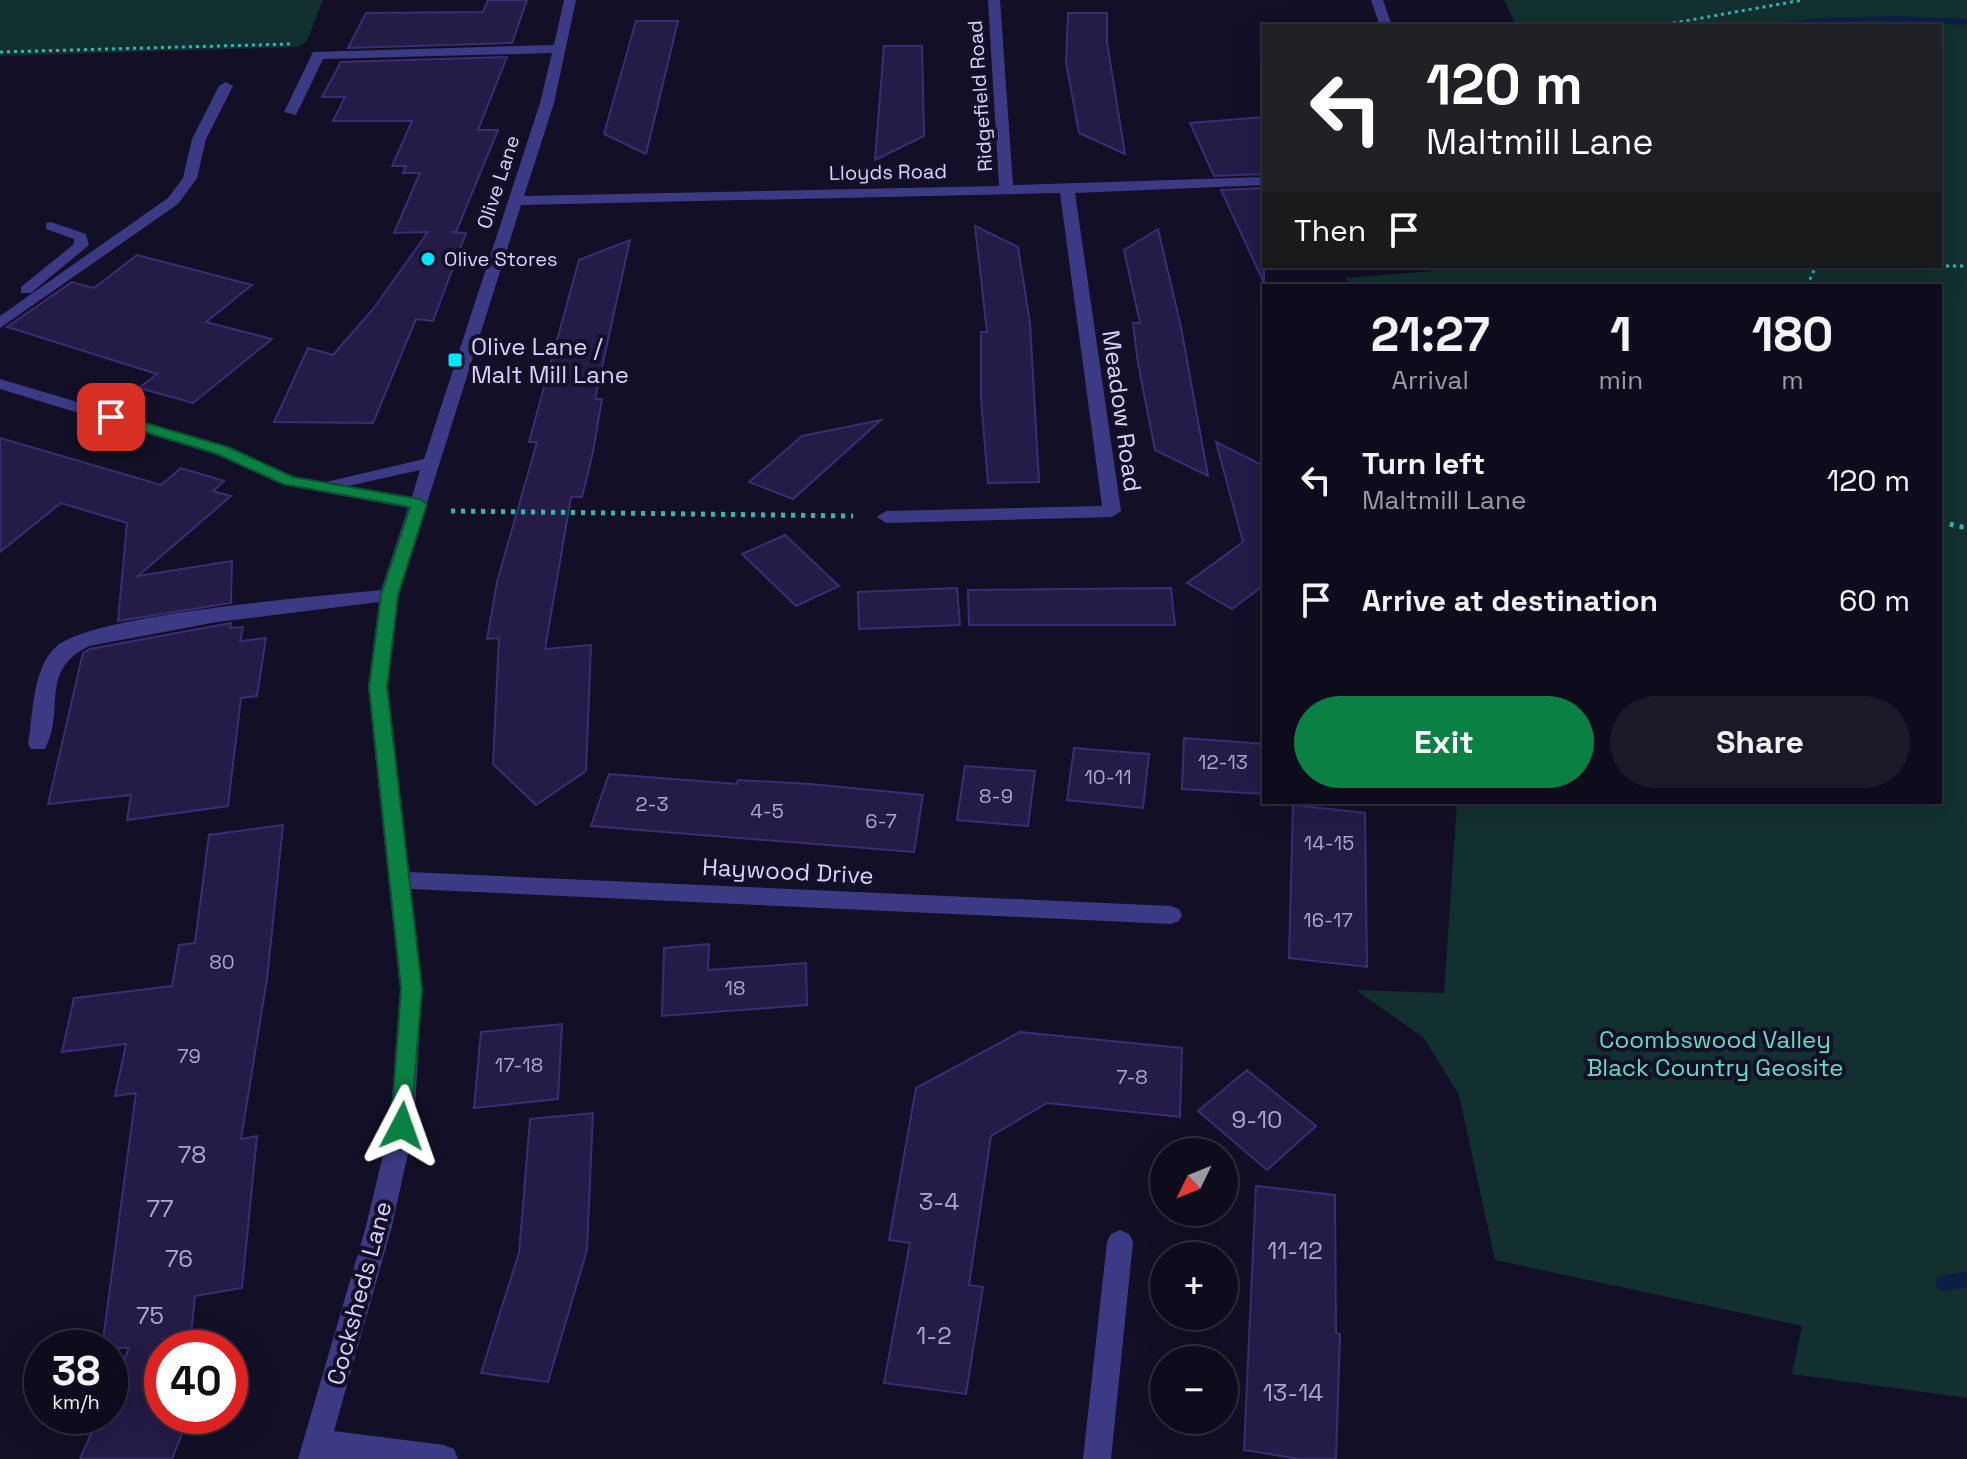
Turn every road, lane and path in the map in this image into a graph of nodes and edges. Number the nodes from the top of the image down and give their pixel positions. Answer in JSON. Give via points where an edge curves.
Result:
{"nodes":[{"id":1,"x":570,"y":0,"type":"edge"},
{"id":2,"x":994,"y":0,"type":"edge"},
{"id":3,"x":1377,"y":0,"type":"edge"},
{"id":4,"x":1803,"y":0,"type":"edge"},
{"id":5,"x":1385,"y":24,"type":"edge"},
{"id":6,"x":1668,"y":24,"type":"edge"},
{"id":7,"x":561,"y":49,"type":"junction"},
{"id":8,"x":0,"y":52,"type":"edge"},
{"id":9,"x":318,"y":55,"type":"junction"},
{"id":10,"x":226,"y":86,"type":"dead end"},
{"id":11,"x":291,"y":112,"type":"dead end"},
{"id":12,"x":1262,"y":181,"type":"edge"},
{"id":13,"x":1006,"y":189,"type":"junction"},
{"id":14,"x":1067,"y":189,"type":"junction"},
{"id":15,"x":513,"y":201,"type":"junction"},
{"id":16,"x":51,"y":226,"type":"dead end"},
{"id":17,"x":1942,"y":266,"type":"edge"},
{"id":18,"x":1967,"y":266,"type":"edge"},
{"id":19,"x":0,"y":308,"type":"edge"},
{"id":20,"x":0,"y":323,"type":"edge"},
{"id":21,"x":0,"y":384,"type":"edge"},
{"id":22,"x":430,"y":463,"type":"junction"},
{"id":23,"x":325,"y":485,"type":"junction"},
{"id":24,"x":418,"y":507,"type":"junction"},
{"id":25,"x":886,"y":517,"type":"joint"},
{"id":26,"x":1942,"y":522,"type":"edge"},
{"id":27,"x":1967,"y":528,"type":"edge"},
{"id":28,"x":389,"y":595,"type":"junction"},
{"id":29,"x":38,"y":744,"type":"dead end"},
{"id":30,"x":402,"y":880,"type":"junction"},
{"id":31,"x":1171,"y":915,"type":"dead end"},
{"id":32,"x":1120,"y":1242,"type":"dead end"},
{"id":33,"x":315,"y":1450,"type":"edge"},
{"id":34,"x":444,"y":1459,"type":"edge"},
{"id":35,"x":1097,"y":1459,"type":"edge"}],
"edges":[{"from":1,"to":7,"type":"street","name":"Olive Lane"},
{"from":2,"to":13,"type":"street","name":"Ridgefield Road"},
{"from":3,"to":5,"type":"street"},
{"from":4,"to":6,"type":"path"},
{"from":7,"to":9,"type":"street"},
{"from":7,"to":15,"type":"street","name":"Olive Lane"},
{"from":8,"to":9,"type":"path","via":[[301,43]]},
{"from":9,"to":11,"type":"street"},
{"from":10,"to":20,"type":"street","via":[[199,139],[190,178],[173,201]]},
{"from":12,"to":14,"type":"street","name":"Lloyds Road"},
{"from":13,"to":14,"type":"street","name":"Lloyds Road"},
{"from":13,"to":15,"type":"street","name":"Lloyds Road"},
{"from":14,"to":25,"type":"street","name":"Meadow Road","via":[[1112,511]]},
{"from":15,"to":22,"type":"street","name":"Olive Lane","via":[[477,329]]},
{"from":16,"to":19,"type":"street","via":[[81,237],[82,245]]},
{"from":17,"to":18,"type":"path"},
{"from":21,"to":23,"type":"street","via":[[223,451],[289,481]]},
{"from":22,"to":23,"type":"street"},
{"from":22,"to":24,"type":"street","name":"Olive Lane"},
{"from":23,"to":24,"type":"street"},
{"from":24,"to":25,"type":"path"},
{"from":24,"to":28,"type":"street","name":"Cocksheds Lane"},
{"from":26,"to":27,"type":"path"},
{"from":28,"to":29,"type":"street","via":[[82,640],[65,648],[53,666]]},
{"from":28,"to":30,"type":"street","name":"Cocksheds Lane","via":[[378,687]]},
{"from":30,"to":31,"type":"street","name":"Haywood Drive"},
{"from":30,"to":33,"type":"street","name":"Cocksheds Lane","via":[[411,989],[402,1126]]},
{"from":32,"to":35,"type":"street"},
{"from":33,"to":34,"type":"street"}]}
